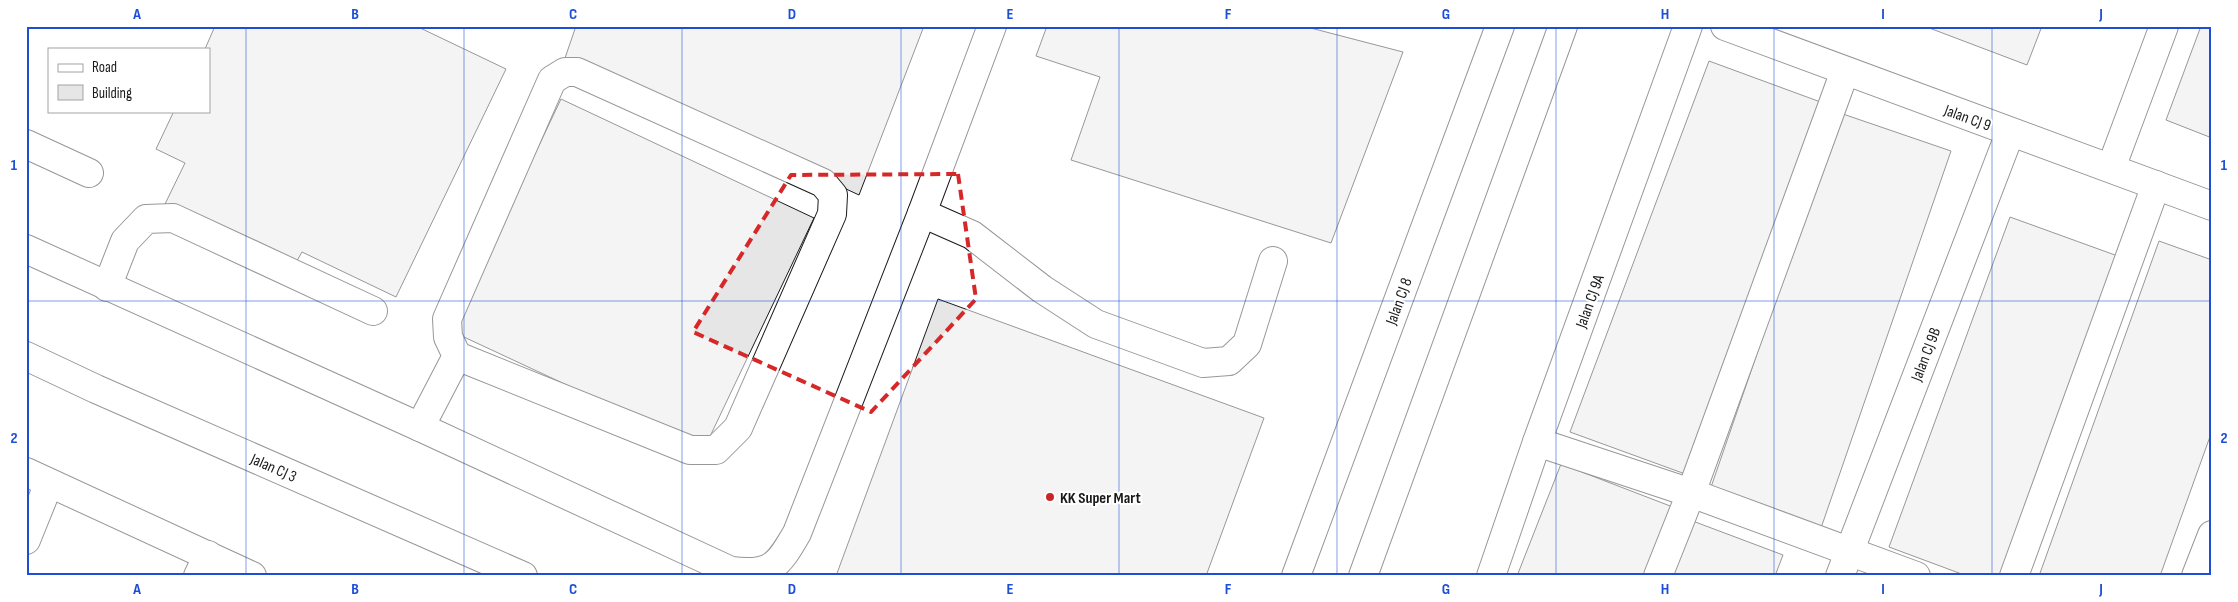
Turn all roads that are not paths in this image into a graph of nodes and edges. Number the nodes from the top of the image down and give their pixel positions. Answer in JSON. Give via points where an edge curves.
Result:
{"nodes":[{"id":1,"x":992,"y":26,"type":"edge"},
{"id":2,"x":1500,"y":26,"type":"edge"},
{"id":3,"x":1563,"y":26,"type":"edge"},
{"id":4,"x":1688,"y":26,"type":"edge"},
{"id":5,"x":1725,"y":26,"type":"edge"},
{"id":6,"x":2164,"y":26,"type":"edge"},
{"id":7,"x":1845,"y":72,"type":"junction"},
{"id":8,"x":2010,"y":132,"type":"junction"},
{"id":9,"x":26,"y":144,"type":"edge"},
{"id":10,"x":2111,"y":168,"type":"junction"},
{"id":11,"x":89,"y":173,"type":"dead end"},
{"id":12,"x":2156,"y":185,"type":"junction"},
{"id":13,"x":2212,"y":206,"type":"edge"},
{"id":14,"x":922,"y":213,"type":"junction"},
{"id":15,"x":26,"y":249,"type":"edge"},
{"id":16,"x":1273,"y":261,"type":"dead end"},
{"id":17,"x":107,"y":287,"type":"junction"},
{"id":18,"x":373,"y":311,"type":"dead end"},
{"id":19,"x":26,"y":356,"type":"edge"},
{"id":20,"x":457,"y":356,"type":"junction"},
{"id":21,"x":420,"y":428,"type":"junction"},
{"id":22,"x":1537,"y":442,"type":"junction"},
{"id":23,"x":38,"y":478,"type":"edge"},
{"id":24,"x":1691,"y":493,"type":"junction"},
{"id":25,"x":2212,"y":535,"type":"edge"},
{"id":26,"x":26,"y":540,"type":"edge"},
{"id":27,"x":1844,"y":563,"type":"edge"},
{"id":28,"x":203,"y":566,"type":"edge"},
{"id":29,"x":252,"y":576,"type":"edge"},
{"id":30,"x":523,"y":576,"type":"edge"},
{"id":31,"x":1296,"y":576,"type":"edge"},
{"id":32,"x":1363,"y":576,"type":"edge"},
{"id":33,"x":1491,"y":576,"type":"edge"},
{"id":34,"x":1658,"y":576,"type":"edge"},
{"id":35,"x":1916,"y":576,"type":"edge"},
{"id":36,"x":2014,"y":576,"type":"edge"},
{"id":37,"x":2196,"y":576,"type":"edge"}],
"edges":[{"from":1,"to":14,"type":"street"},
{"from":2,"to":31,"type":"street","name":"Jalan CJ 8"},
{"from":3,"to":32,"type":"street"},
{"from":4,"to":22,"type":"street","name":"Jalan CJ 9A"},
{"from":5,"to":7,"type":"street","name":"Jalan CJ 9"},
{"from":6,"to":10,"type":"street"},
{"from":7,"to":8,"type":"street","name":"Jalan CJ 9"},
{"from":7,"to":24,"type":"street"},
{"from":8,"to":10,"type":"street","name":"Jalan CJ 9"},
{"from":8,"to":27,"type":"street","name":"Jalan CJ 9B"},
{"from":9,"to":11,"type":"street"},
{"from":10,"to":12,"type":"street","name":"Jalan CJ 9"},
{"from":12,"to":13,"type":"street","name":"Jalan CJ 9"},
{"from":12,"to":36,"type":"street"},
{"from":14,"to":16,"type":"street","via":[[972,236],[1042,289],[1096,324],[1203,363],[1230,361],[1247,344]]},
{"from":14,"to":21,"type":"street","via":[[797,533],[772,568],[753,574],[731,571]]},
{"from":15,"to":17,"type":"street"},
{"from":17,"to":18,"type":"street","via":[[125,241],[146,219],[173,218]]},
{"from":17,"to":21,"type":"street"},
{"from":19,"to":30,"type":"street","name":"Jalan CJ 3"},
{"from":20,"to":20,"type":"street","via":[[448,337],[447,319],[552,80],[564,72],[577,72],[823,183],[833,196],[832,214],[738,428],[716,450],[690,450]]},
{"from":20,"to":21,"type":"street"},
{"from":22,"to":24,"type":"street"},
{"from":22,"to":33,"type":"street","name":"Jalan CJ 9A"},
{"from":23,"to":26,"type":"street"},
{"from":23,"to":28,"type":"street"},
{"from":24,"to":27,"type":"street"},
{"from":24,"to":34,"type":"street"},
{"from":25,"to":37,"type":"street"},
{"from":27,"to":35,"type":"street"},
{"from":28,"to":29,"type":"street"}]}
